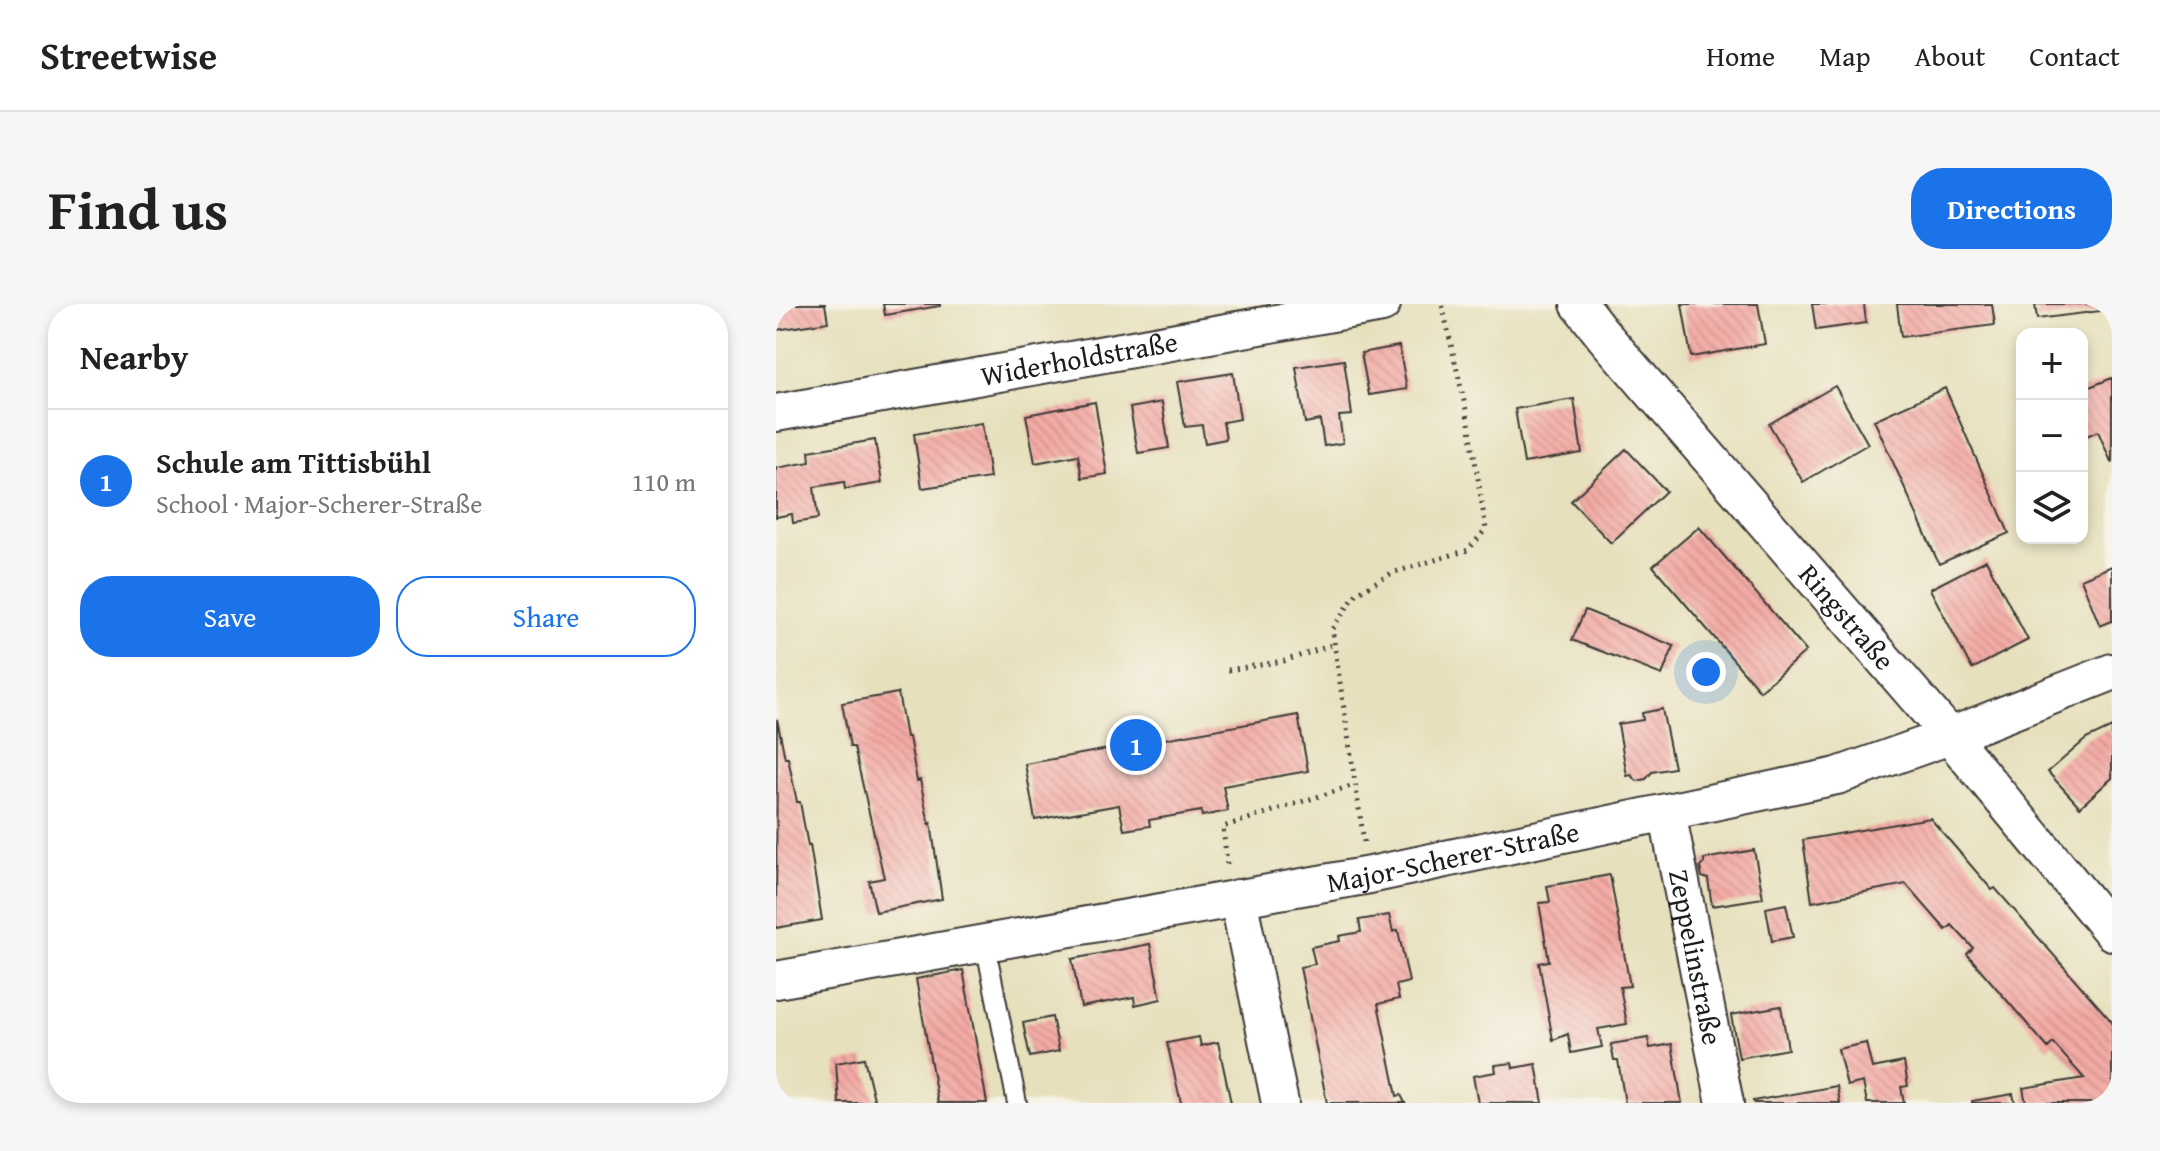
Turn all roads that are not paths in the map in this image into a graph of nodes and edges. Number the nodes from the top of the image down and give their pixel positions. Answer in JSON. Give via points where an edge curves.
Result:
{"nodes":[{"id":1,"x":1382,"y":304,"type":"edge"},
{"id":2,"x":1579,"y":304,"type":"edge"},
{"id":3,"x":776,"y":413,"type":"edge"},
{"id":4,"x":2112,"y":672,"type":"edge"},
{"id":5,"x":1950,"y":736,"type":"junction"},
{"id":6,"x":1667,"y":812,"type":"junction"},
{"id":7,"x":1234,"y":899,"type":"junction"},
{"id":8,"x":2112,"y":932,"type":"edge"},
{"id":9,"x":985,"y":943,"type":"junction"},
{"id":10,"x":776,"y":980,"type":"edge"},
{"id":11,"x":1017,"y":1103,"type":"edge"},
{"id":12,"x":1280,"y":1103,"type":"edge"},
{"id":13,"x":1725,"y":1103,"type":"edge"}],
"edges":[{"from":1,"to":3,"type":"street","name":"Widerholdstraße"},
{"from":2,"to":5,"type":"street","name":"Ringstraße"},
{"from":4,"to":5,"type":"street","name":"Major-Scherer-Straße"},
{"from":5,"to":6,"type":"street","name":"Major-Scherer-Straße","via":[[1837,776]]},
{"from":5,"to":8,"type":"street","name":"Ringstraße"},
{"from":6,"to":7,"type":"street","name":"Major-Scherer-Straße"},
{"from":6,"to":13,"type":"street","name":"Zeppelinstraße"},
{"from":7,"to":9,"type":"street","name":"Major-Scherer-Straße"},
{"from":7,"to":12,"type":"street"},
{"from":9,"to":10,"type":"street","name":"Major-Scherer-Straße"},
{"from":9,"to":11,"type":"lane"}]}
